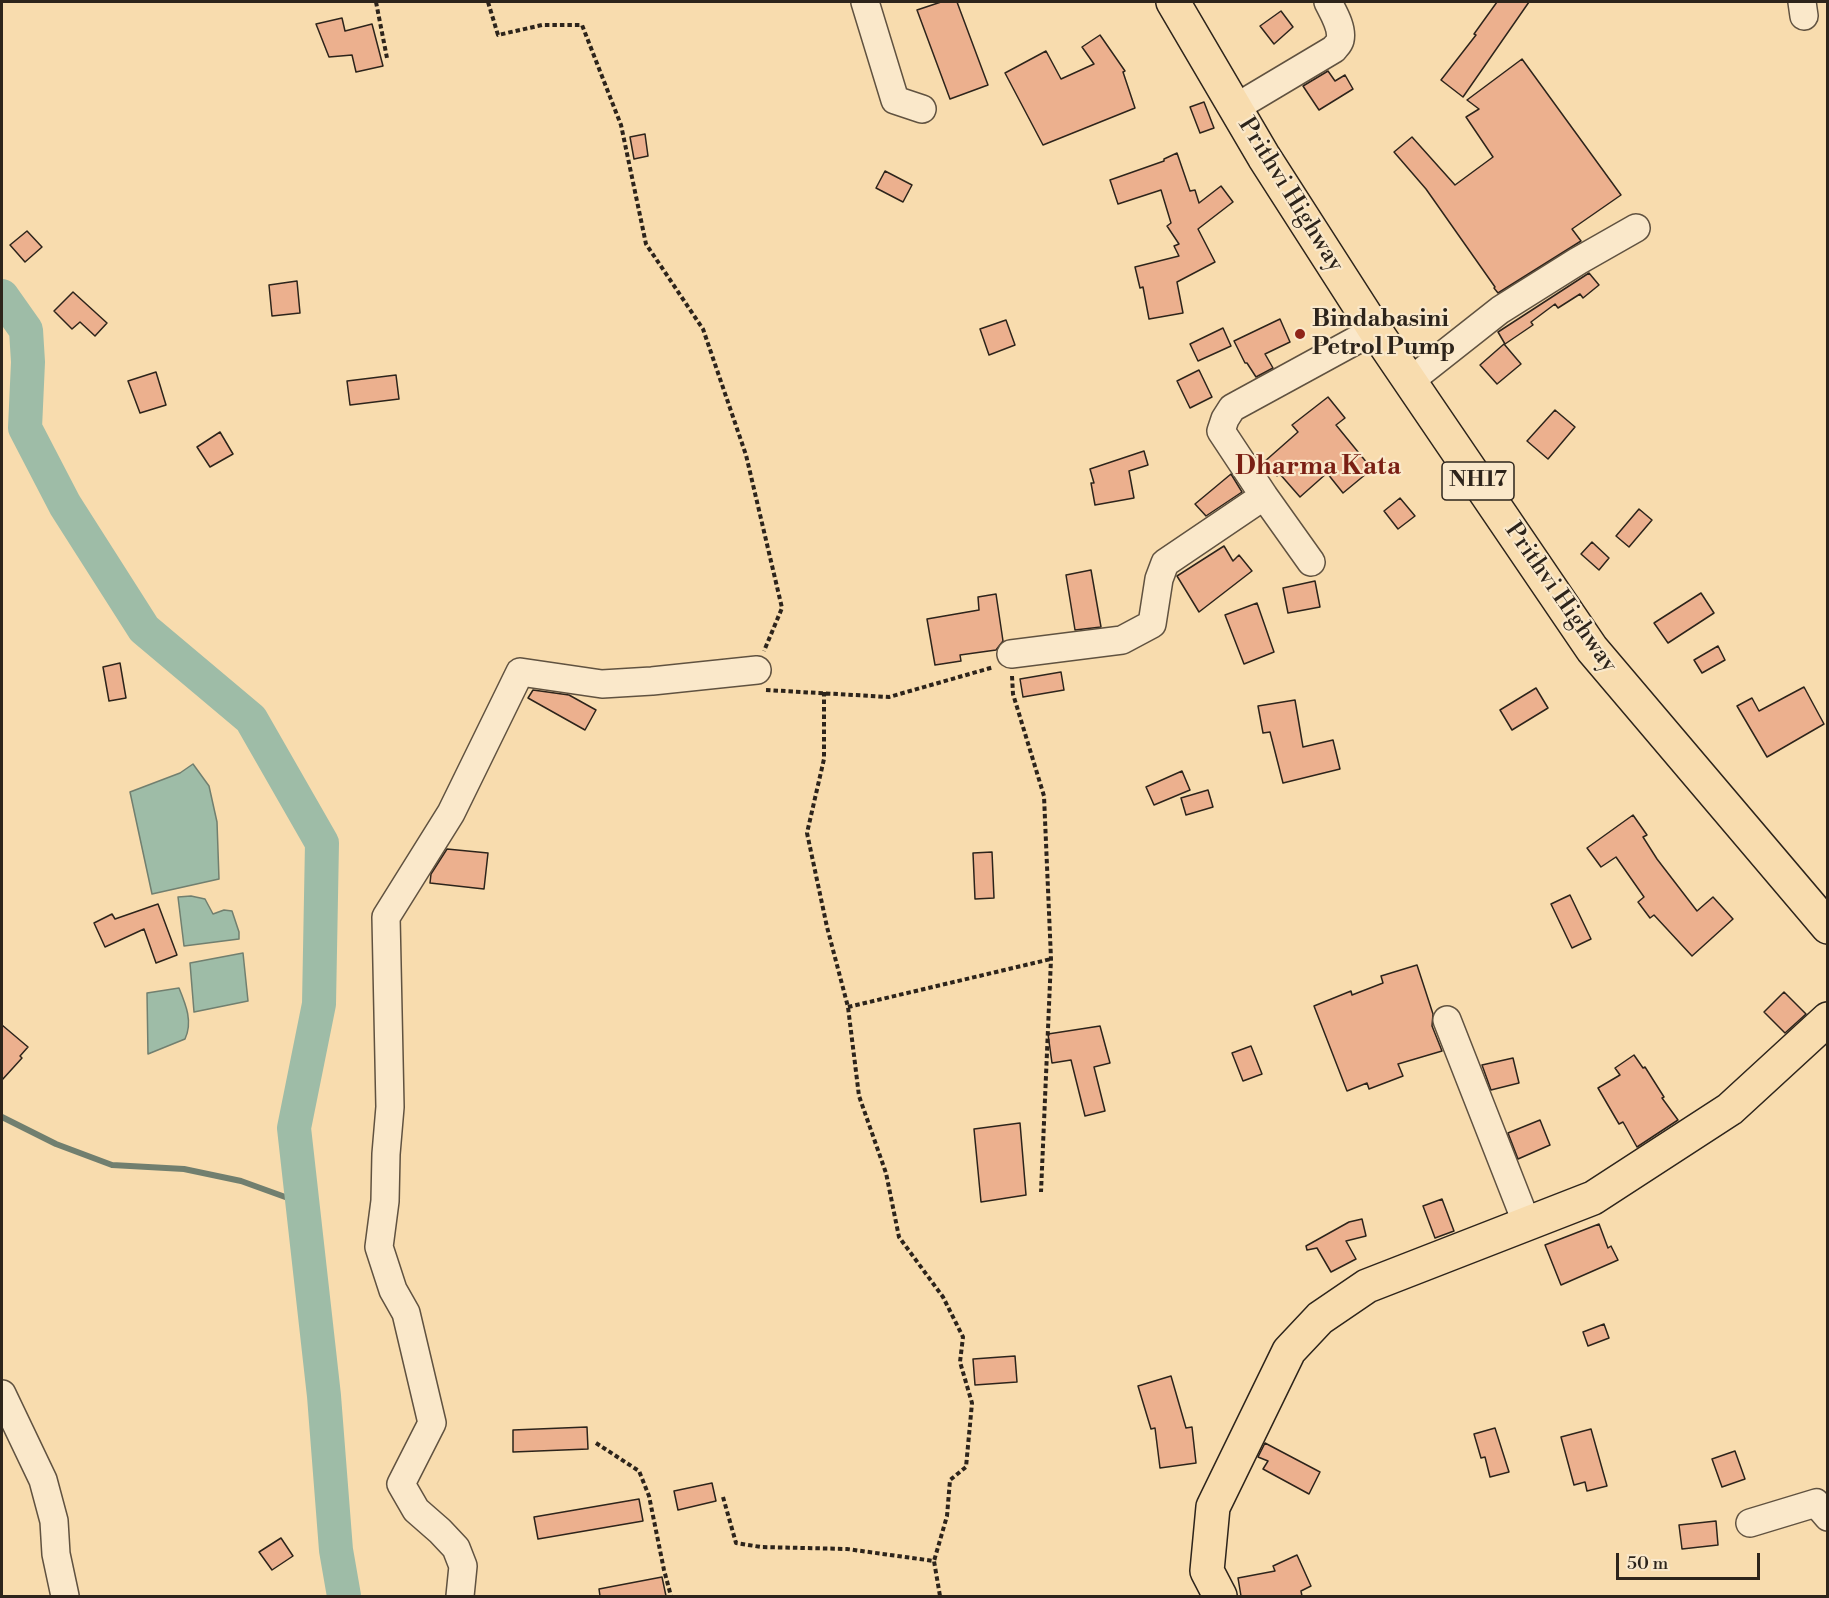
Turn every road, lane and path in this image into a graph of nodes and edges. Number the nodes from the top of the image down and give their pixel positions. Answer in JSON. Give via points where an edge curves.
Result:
{"nodes":[{"id":1,"x":376,"y":2,"type":"edge"},
{"id":2,"x":488,"y":2,"type":"edge"},
{"id":3,"x":865,"y":2,"type":"edge"},
{"id":4,"x":1173,"y":2,"type":"edge"},
{"id":5,"x":1328,"y":2,"type":"edge"},
{"id":6,"x":387,"y":58,"type":"dead end"},
{"id":7,"x":1235,"y":108,"type":"junction"},
{"id":8,"x":922,"y":110,"type":"dead end"},
{"id":9,"x":1636,"y":228,"type":"dead end"},
{"id":10,"x":1376,"y":330,"type":"junction"},
{"id":11,"x":1410,"y":381,"type":"junction"},
{"id":12,"x":1264,"y":496,"type":"junction"},
{"id":13,"x":1311,"y":562,"type":"dead end"},
{"id":14,"x":1011,"y":654,"type":"junction"},
{"id":15,"x":757,"y":670,"type":"junction"},
{"id":16,"x":824,"y":692,"type":"junction"},
{"id":17,"x":1827,"y":927,"type":"edge"},
{"id":18,"x":1051,"y":959,"type":"junction"},
{"id":19,"x":848,"y":1007,"type":"junction"},
{"id":20,"x":1827,"y":1019,"type":"edge"},
{"id":21,"x":1447,"y":1020,"type":"dead end"},
{"id":22,"x":1041,"y":1192,"type":"dead end"},
{"id":23,"x":1527,"y":1224,"type":"junction"},
{"id":24,"x":2,"y":1394,"type":"edge"},
{"id":25,"x":596,"y":1443,"type":"dead end"},
{"id":26,"x":723,"y":1497,"type":"dead end"},
{"id":27,"x":1824,"y":1502,"type":"edge"},
{"id":28,"x":1750,"y":1522,"type":"dead end"},
{"id":29,"x":934,"y":1561,"type":"junction"},
{"id":30,"x":65,"y":1596,"type":"edge"},
{"id":31,"x":460,"y":1596,"type":"edge"},
{"id":32,"x":671,"y":1596,"type":"edge"},
{"id":33,"x":940,"y":1596,"type":"edge"},
{"id":34,"x":1220,"y":1596,"type":"edge"}],
"edges":[{"from":1,"to":6,"type":"path"},
{"from":2,"to":15,"type":"path","via":[[498,35],[542,25],[582,25],[621,125],[646,244],[703,329],[746,455],[782,608]]},
{"from":3,"to":8,"type":"street","via":[[894,100]]},
{"from":4,"to":7,"type":"main road","name":"Prithvi Highway","number":"NH17"},
{"from":5,"to":7,"type":"street","via":[[1339,31],[1340,40],[1334,49]]},
{"from":7,"to":10,"type":"main road","name":"Prithvi Highway","number":"NH17"},
{"from":9,"to":11,"type":"street","via":[[1500,310]]},
{"from":10,"to":11,"type":"main road","name":"Prithvi Highway","number":"NH17"},
{"from":10,"to":12,"type":"street","via":[[1232,408],[1221,431]]},
{"from":11,"to":17,"type":"main road","name":"Prithvi Highway","number":"NH17","via":[[1592,650]]},
{"from":12,"to":13,"type":"street"},
{"from":12,"to":14,"type":"street","via":[[1165,563],[1152,624],[1138,633],[1122,640]]},
{"from":14,"to":16,"type":"path","via":[[1000,665],[890,697]]},
{"from":14,"to":18,"type":"path","via":[[1013,694],[1044,796]]},
{"from":15,"to":16,"type":"path","via":[[765,690]]},
{"from":15,"to":31,"type":"street","via":[[602,684],[520,672],[451,813],[386,917],[390,1107],[386,1201],[379,1247],[393,1290],[406,1313],[432,1423],[401,1484],[416,1510],[456,1548],[463,1566]]},
{"from":16,"to":19,"type":"path","via":[[824,759],[807,833]]},
{"from":18,"to":19,"type":"path"},
{"from":18,"to":22,"type":"path"},
{"from":19,"to":29,"type":"path","via":[[859,1096],[886,1173],[899,1237],[944,1297],[963,1337],[960,1362],[972,1403],[966,1467],[950,1480],[946,1516]]},
{"from":20,"to":23,"type":"main road","via":[[1730,1109],[1593,1198]]},
{"from":21,"to":23,"type":"street"},
{"from":23,"to":34,"type":"main road","via":[[1367,1286],[1320,1318],[1289,1351],[1213,1507],[1207,1571]]},
{"from":24,"to":30,"type":"street","via":[[43,1480],[54,1521]]},
{"from":25,"to":32,"type":"path","via":[[639,1471],[649,1496]]},
{"from":26,"to":29,"type":"path","via":[[736,1543],[847,1549]]},
{"from":27,"to":28,"type":"street"},
{"from":29,"to":33,"type":"path"}]}
